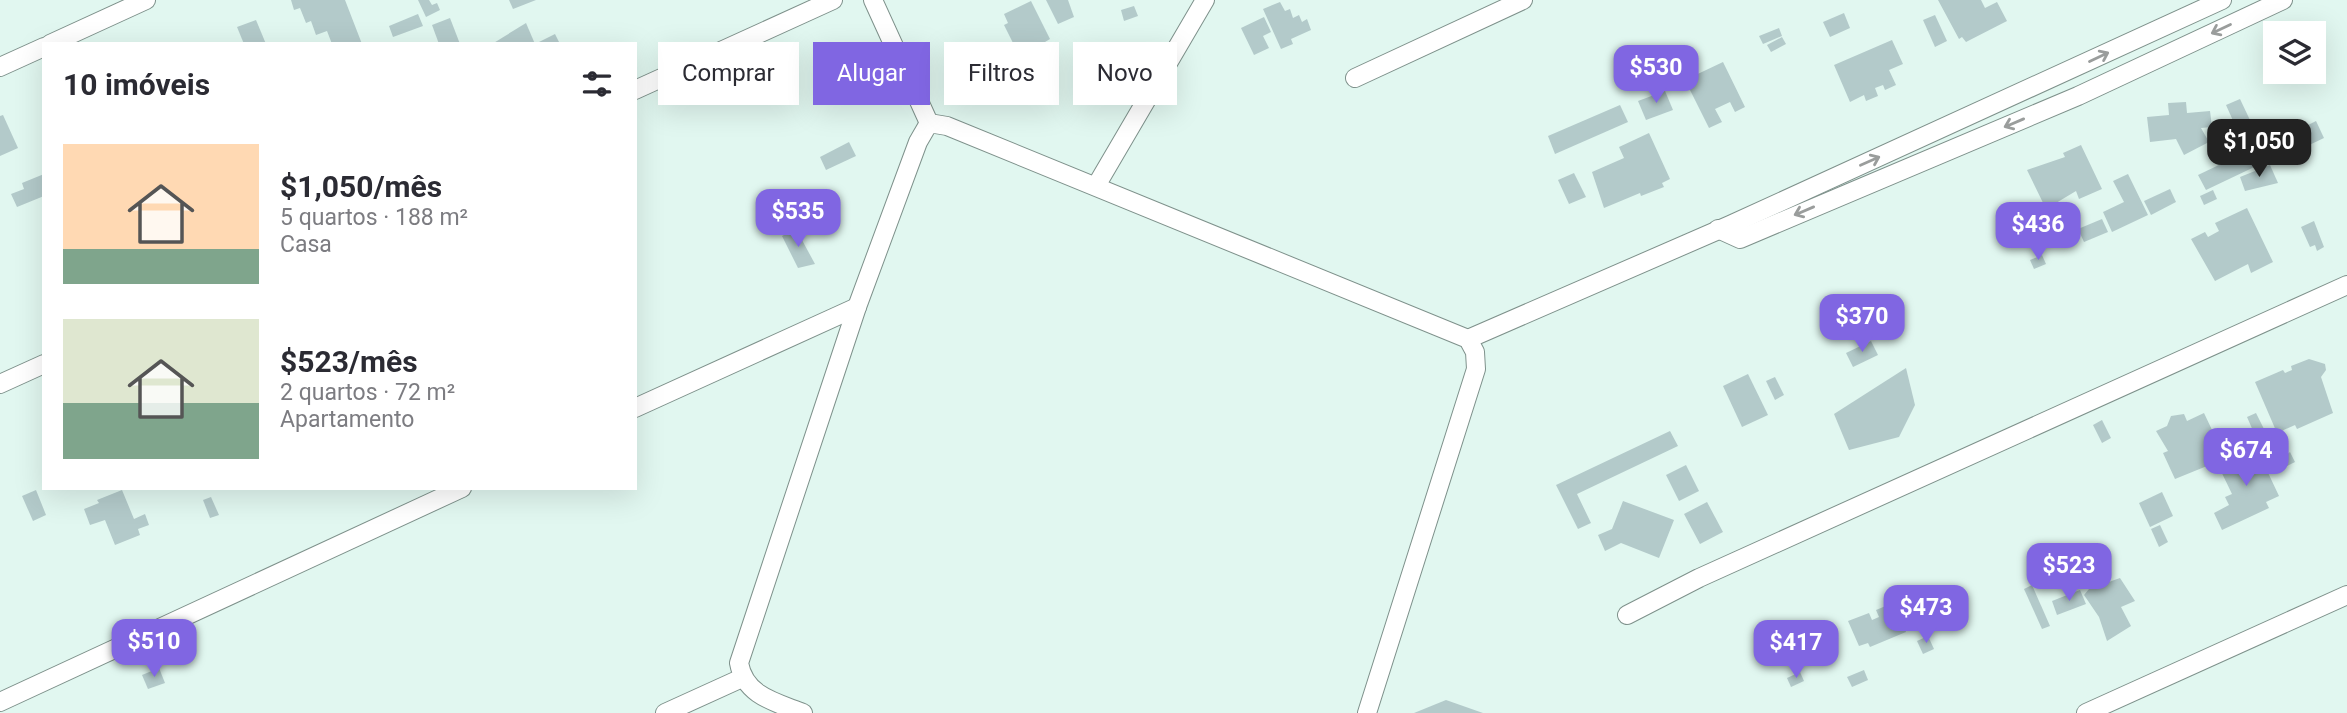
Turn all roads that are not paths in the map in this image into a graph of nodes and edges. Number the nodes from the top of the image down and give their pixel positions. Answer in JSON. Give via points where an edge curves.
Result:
{"nodes":[{"id":1,"x":146,"y":0,"type":"edge"},
{"id":2,"x":833,"y":0,"type":"edge"},
{"id":3,"x":873,"y":0,"type":"edge"},
{"id":4,"x":1205,"y":0,"type":"edge"},
{"id":5,"x":1523,"y":0,"type":"edge"},
{"id":6,"x":2222,"y":0,"type":"edge"},
{"id":7,"x":2283,"y":0,"type":"edge"},
{"id":8,"x":54,"y":42,"type":"edge"},
{"id":9,"x":42,"y":48,"type":"edge"},
{"id":10,"x":0,"y":67,"type":"edge"},
{"id":11,"x":2070,"y":71,"type":"junction"},
{"id":12,"x":1356,"y":78,"type":"dead end"},
{"id":13,"x":637,"y":89,"type":"edge"},
{"id":14,"x":2078,"y":96,"type":"junction"},
{"id":15,"x":929,"y":122,"type":"junction"},
{"id":16,"x":1096,"y":186,"type":"junction"},
{"id":17,"x":1718,"y":229,"type":"junction"},
{"id":18,"x":2347,"y":285,"type":"edge"},
{"id":19,"x":857,"y":307,"type":"junction"},
{"id":20,"x":1468,"y":339,"type":"junction"},
{"id":21,"x":42,"y":365,"type":"edge"},
{"id":22,"x":0,"y":384,"type":"edge"},
{"id":23,"x":637,"y":407,"type":"edge"},
{"id":24,"x":458,"y":490,"type":"edge"},
{"id":25,"x":2347,"y":595,"type":"edge"},
{"id":26,"x":1627,"y":615,"type":"dead end"},
{"id":27,"x":742,"y":678,"type":"junction"},
{"id":28,"x":0,"y":702,"type":"edge"},
{"id":29,"x":665,"y":713,"type":"edge"},
{"id":30,"x":803,"y":713,"type":"edge"},
{"id":31,"x":1367,"y":713,"type":"edge"},
{"id":32,"x":2086,"y":713,"type":"edge"}],
"edges":[{"from":1,"to":8,"type":"street"},
{"from":2,"to":13,"type":"street"},
{"from":3,"to":15,"type":"street"},
{"from":4,"to":16,"type":"street"},
{"from":5,"to":12,"type":"street"},
{"from":11,"to":6,"type":"street","one_way":true},
{"from":7,"to":14,"type":"street","one_way":true},
{"from":9,"to":10,"type":"street"},
{"from":11,"to":14,"type":"street"},
{"from":17,"to":11,"type":"street","one_way":true},
{"from":14,"to":17,"type":"street","one_way":true,"via":[[1740,239]]},
{"from":15,"to":16,"type":"street"},
{"from":15,"to":19,"type":"street"},
{"from":16,"to":20,"type":"street"},
{"from":17,"to":20,"type":"street"},
{"from":18,"to":26,"type":"street","via":[[1699,578]]},
{"from":19,"to":23,"type":"street"},
{"from":19,"to":27,"type":"street","via":[[739,663]]},
{"from":20,"to":31,"type":"street","via":[[1476,369]]},
{"from":21,"to":22,"type":"street"},
{"from":24,"to":28,"type":"street"},
{"from":25,"to":32,"type":"street"},
{"from":27,"to":29,"type":"street"},
{"from":27,"to":30,"type":"street","via":[[761,696]]}]}
